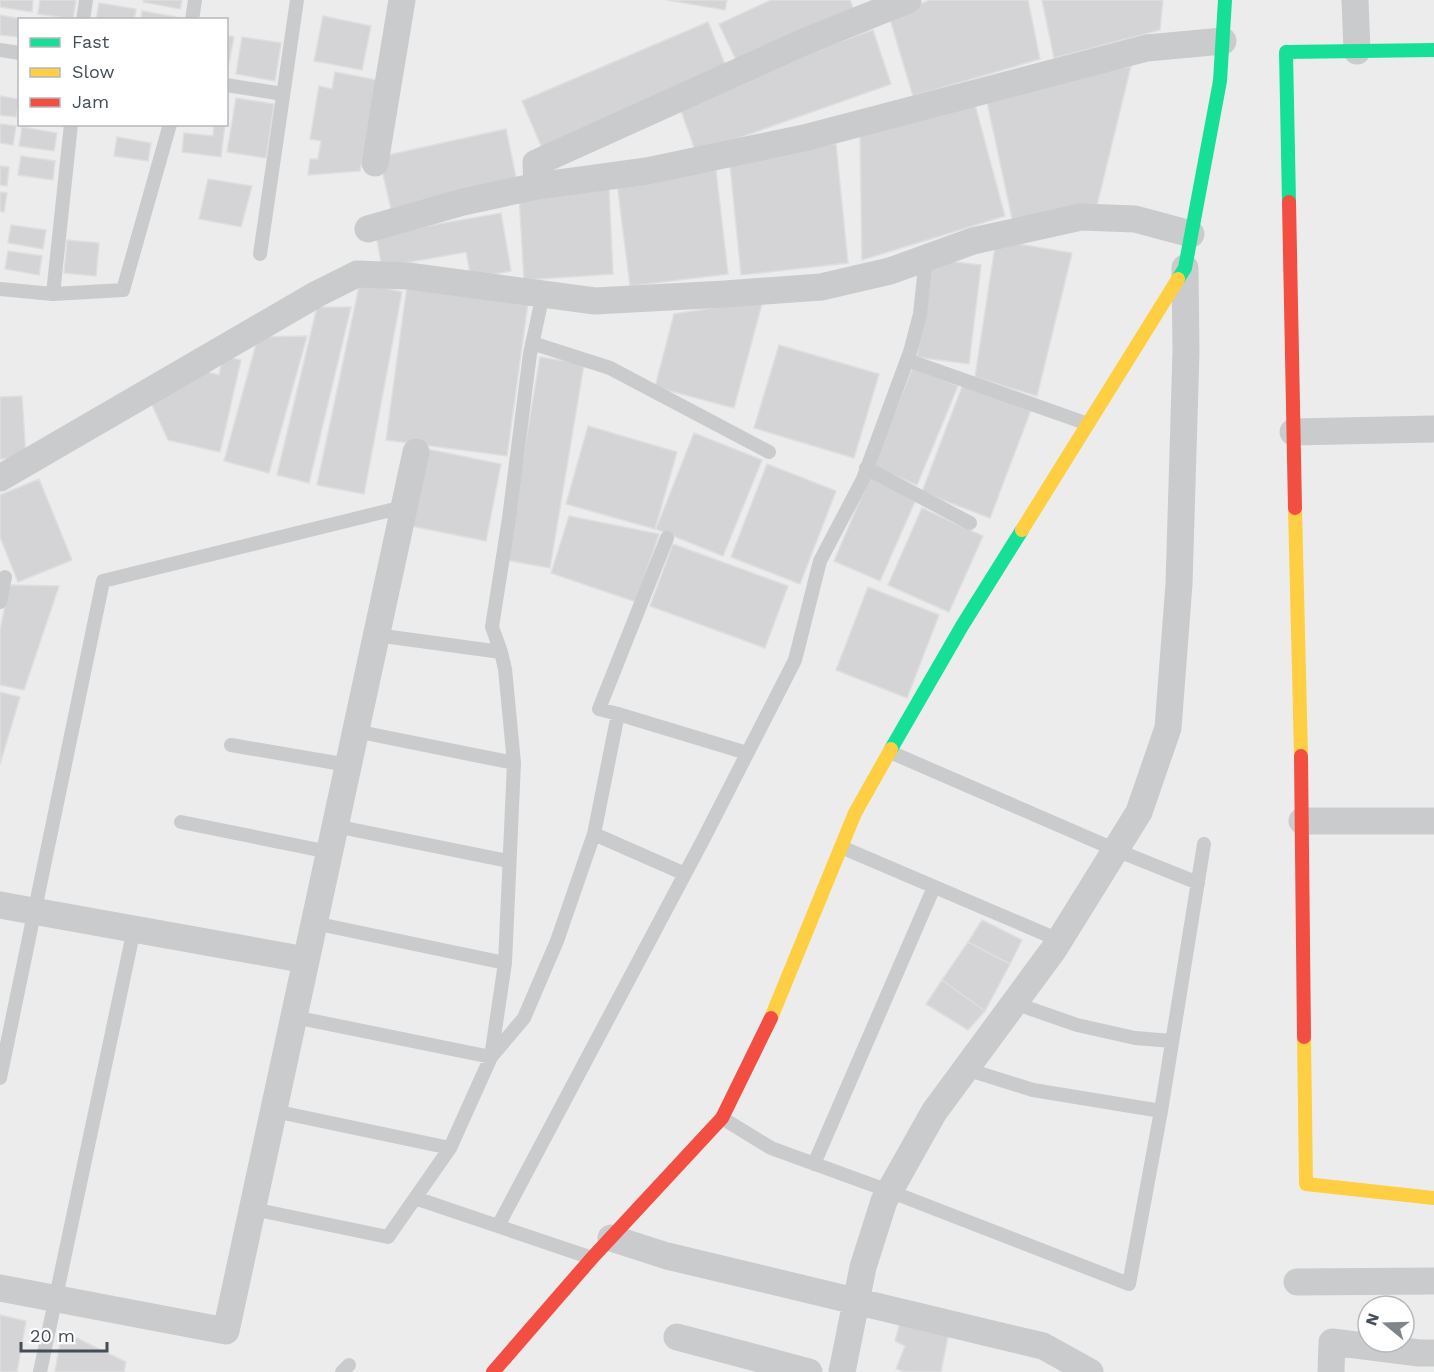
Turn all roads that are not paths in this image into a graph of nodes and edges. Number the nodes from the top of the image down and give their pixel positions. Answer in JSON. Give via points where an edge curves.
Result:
{"nodes":[{"id":1,"x":86,"y":0,"type":"edge"},
{"id":2,"x":195,"y":0,"type":"edge"},
{"id":3,"x":297,"y":0,"type":"edge"},
{"id":4,"x":402,"y":0,"type":"edge"},
{"id":5,"x":908,"y":0,"type":"edge"},
{"id":6,"x":1225,"y":0,"type":"edge"},
{"id":7,"x":1354,"y":0,"type":"edge"},
{"id":8,"x":83,"y":18,"type":"edge"},
{"id":9,"x":192,"y":18,"type":"edge"},
{"id":10,"x":1223,"y":41,"type":"junction"},
{"id":11,"x":0,"y":50,"type":"edge"},
{"id":12,"x":1434,"y":50,"type":"edge"},
{"id":13,"x":1357,"y":51,"type":"junction"},
{"id":14,"x":18,"y":53,"type":"edge"},
{"id":15,"x":228,"y":85,"type":"edge"},
{"id":16,"x":283,"y":94,"type":"junction"},
{"id":17,"x":71,"y":126,"type":"edge"},
{"id":18,"x":169,"y":126,"type":"edge"},
{"id":19,"x":375,"y":163,"type":"dead end"},
{"id":20,"x":537,"y":186,"type":"junction"},
{"id":21,"x":368,"y":229,"type":"dead end"},
{"id":22,"x":1191,"y":234,"type":"junction"},
{"id":23,"x":260,"y":254,"type":"dead end"},
{"id":24,"x":926,"y":258,"type":"junction"},
{"id":25,"x":1185,"y":268,"type":"junction"},
{"id":26,"x":0,"y":289,"type":"edge"},
{"id":27,"x":53,"y":294,"type":"junction"},
{"id":28,"x":543,"y":294,"type":"junction"},
{"id":29,"x":532,"y":343,"type":"junction"},
{"id":30,"x":907,"y":360,"type":"junction"},
{"id":31,"x":1088,"y":424,"type":"junction"},
{"id":32,"x":1434,"y":429,"type":"edge"},
{"id":33,"x":1293,"y":432,"type":"junction"},
{"id":34,"x":416,"y":452,"type":"dead end"},
{"id":35,"x":769,"y":452,"type":"dead end"},
{"id":36,"x":866,"y":468,"type":"junction"},
{"id":37,"x":0,"y":477,"type":"edge"},
{"id":38,"x":404,"y":507,"type":"junction"},
{"id":39,"x":970,"y":523,"type":"dead end"},
{"id":40,"x":667,"y":538,"type":"dead end"},
{"id":41,"x":5,"y":577,"type":"dead end"},
{"id":42,"x":0,"y":602,"type":"edge"},
{"id":43,"x":376,"y":635,"type":"junction"},
{"id":44,"x":501,"y":652,"type":"junction"},
{"id":45,"x":618,"y":714,"type":"junction"},
{"id":46,"x":355,"y":731,"type":"junction"},
{"id":47,"x":231,"y":745,"type":"dead end"},
{"id":48,"x":890,"y":752,"type":"junction"},
{"id":49,"x":747,"y":753,"type":"junction"},
{"id":50,"x":514,"y":763,"type":"junction"},
{"id":51,"x":348,"y":765,"type":"junction"},
{"id":52,"x":1302,"y":821,"type":"junction"},
{"id":53,"x":1434,"y":821,"type":"edge"},
{"id":54,"x":182,"y":822,"type":"dead end"},
{"id":55,"x":594,"y":834,"type":"junction"},
{"id":56,"x":332,"y":839,"type":"junction"},
{"id":57,"x":1204,"y":844,"type":"dead end"},
{"id":58,"x":841,"y":847,"type":"junction"},
{"id":59,"x":1116,"y":850,"type":"junction"},
{"id":60,"x":508,"y":861,"type":"junction"},
{"id":61,"x":685,"y":874,"type":"junction"},
{"id":62,"x":1198,"y":883,"type":"junction"},
{"id":63,"x":934,"y":887,"type":"junction"},
{"id":64,"x":0,"y":905,"type":"edge"},
{"id":65,"x":35,"y":911,"type":"junction"},
{"id":66,"x":314,"y":923,"type":"junction"},
{"id":67,"x":134,"y":929,"type":"junction"},
{"id":68,"x":1059,"y":940,"type":"junction"},
{"id":69,"x":306,"y":960,"type":"junction"},
{"id":70,"x":505,"y":963,"type":"junction"},
{"id":71,"x":1014,"y":1003,"type":"junction"},
{"id":72,"x":294,"y":1017,"type":"junction"},
{"id":73,"x":1172,"y":1041,"type":"junction"},
{"id":74,"x":492,"y":1057,"type":"junction"},
{"id":75,"x":966,"y":1069,"type":"junction"},
{"id":76,"x":0,"y":1078,"type":"edge"},
{"id":77,"x":274,"y":1111,"type":"junction"},
{"id":78,"x":1161,"y":1111,"type":"junction"},
{"id":79,"x":722,"y":1118,"type":"junction"},
{"id":80,"x":450,"y":1148,"type":"junction"},
{"id":81,"x":814,"y":1164,"type":"junction"},
{"id":82,"x":889,"y":1191,"type":"junction"},
{"id":83,"x":415,"y":1198,"type":"junction"},
{"id":84,"x":1434,"y":1198,"type":"edge"},
{"id":85,"x":253,"y":1209,"type":"junction"},
{"id":86,"x":498,"y":1226,"type":"junction"},
{"id":87,"x":611,"y":1238,"type":"junction"},
{"id":88,"x":592,"y":1258,"type":"junction"},
{"id":89,"x":1434,"y":1281,"type":"edge"},
{"id":90,"x":1297,"y":1282,"type":"dead end"},
{"id":91,"x":0,"y":1288,"type":"edge"},
{"id":92,"x":56,"y":1299,"type":"junction"},
{"id":93,"x":856,"y":1301,"type":"junction"},
{"id":94,"x":677,"y":1336,"type":"dead end"},
{"id":95,"x":1423,"y":1360,"type":"edge"},
{"id":96,"x":40,"y":1372,"type":"edge"},
{"id":97,"x":494,"y":1372,"type":"edge"},
{"id":98,"x":809,"y":1372,"type":"edge"},
{"id":99,"x":842,"y":1372,"type":"edge"},
{"id":100,"x":1090,"y":1372,"type":"edge"},
{"id":101,"x":1330,"y":1372,"type":"edge"}],
"edges":[{"from":1,"to":8,"type":"lane"},
{"from":2,"to":9,"type":"lane"},
{"from":3,"to":16,"type":"lane"},
{"from":4,"to":19,"type":"street"},
{"from":5,"to":20,"type":"street","via":[[806,41],[536,163]]},
{"from":6,"to":10,"type":"street"},
{"from":7,"to":13,"type":"street"},
{"from":10,"to":20,"type":"street","via":[[1146,48],[804,138],[647,171]]},
{"from":10,"to":22,"type":"street","via":[[1220,81]]},
{"from":11,"to":14,"type":"lane"},
{"from":12,"to":13,"type":"street"},
{"from":13,"to":33,"type":"street","via":[[1286,52]]},
{"from":15,"to":16,"type":"lane"},
{"from":16,"to":23,"type":"lane"},
{"from":17,"to":27,"type":"lane"},
{"from":18,"to":27,"type":"lane","via":[[123,290]]},
{"from":20,"to":21,"type":"street"},
{"from":22,"to":24,"type":"street","via":[[1135,219],[1081,218],[973,241]]},
{"from":22,"to":25,"type":"street"},
{"from":24,"to":28,"type":"street","via":[[890,271],[820,287],[595,301]]},
{"from":24,"to":30,"type":"lane","via":[[920,314]]},
{"from":25,"to":31,"type":"street"},
{"from":25,"to":59,"type":"street","via":[[1179,560],[1168,728],[1139,812]]},
{"from":26,"to":27,"type":"lane"},
{"from":28,"to":29,"type":"lane"},
{"from":28,"to":37,"type":"street","via":[[408,276],[357,274]]},
{"from":29,"to":35,"type":"lane","via":[[610,368]]},
{"from":29,"to":44,"type":"lane","via":[[492,627]]},
{"from":30,"to":31,"type":"lane"},
{"from":30,"to":36,"type":"lane"},
{"from":31,"to":48,"type":"street","via":[[962,626]]},
{"from":32,"to":33,"type":"street"},
{"from":33,"to":52,"type":"street"},
{"from":34,"to":38,"type":"street"},
{"from":36,"to":39,"type":"lane"},
{"from":36,"to":49,"type":"lane","via":[[820,561],[795,660]]},
{"from":38,"to":43,"type":"street"},
{"from":38,"to":65,"type":"lane","via":[[103,581]]},
{"from":40,"to":45,"type":"lane","via":[[599,709]]},
{"from":41,"to":42,"type":"lane"},
{"from":43,"to":44,"type":"lane"},
{"from":43,"to":46,"type":"street"},
{"from":44,"to":50,"type":"lane"},
{"from":45,"to":49,"type":"lane"},
{"from":45,"to":55,"type":"lane"},
{"from":46,"to":50,"type":"lane"},
{"from":46,"to":51,"type":"street"},
{"from":47,"to":51,"type":"lane"},
{"from":48,"to":58,"type":"street","via":[[855,813]]},
{"from":48,"to":59,"type":"lane"},
{"from":49,"to":61,"type":"lane"},
{"from":50,"to":60,"type":"lane"},
{"from":51,"to":56,"type":"street"},
{"from":52,"to":53,"type":"street"},
{"from":52,"to":84,"type":"street","via":[[1306,1184]]},
{"from":54,"to":56,"type":"lane"},
{"from":55,"to":61,"type":"lane"},
{"from":55,"to":74,"type":"lane","via":[[557,941],[524,1018]]},
{"from":56,"to":60,"type":"lane"},
{"from":56,"to":66,"type":"street"},
{"from":57,"to":62,"type":"lane"},
{"from":58,"to":63,"type":"lane"},
{"from":58,"to":79,"type":"street","via":[[771,1018]]},
{"from":59,"to":62,"type":"lane"},
{"from":59,"to":68,"type":"street"},
{"from":60,"to":70,"type":"lane"},
{"from":61,"to":86,"type":"lane"},
{"from":62,"to":73,"type":"lane"},
{"from":63,"to":68,"type":"lane"},
{"from":63,"to":81,"type":"lane"},
{"from":64,"to":65,"type":"street"},
{"from":65,"to":67,"type":"street"},
{"from":65,"to":76,"type":"lane"},
{"from":66,"to":69,"type":"street"},
{"from":66,"to":70,"type":"lane"},
{"from":67,"to":69,"type":"street"},
{"from":67,"to":92,"type":"lane"},
{"from":68,"to":71,"type":"street"},
{"from":69,"to":72,"type":"street"},
{"from":70,"to":74,"type":"lane"},
{"from":71,"to":73,"type":"lane","via":[[1077,1025],[1135,1038]]},
{"from":71,"to":75,"type":"street"},
{"from":72,"to":74,"type":"lane"},
{"from":72,"to":77,"type":"street"},
{"from":73,"to":78,"type":"lane"},
{"from":74,"to":80,"type":"lane"},
{"from":75,"to":78,"type":"lane","via":[[1033,1090]]},
{"from":75,"to":82,"type":"street","via":[[934,1112]]},
{"from":77,"to":80,"type":"lane"},
{"from":77,"to":85,"type":"street"},
{"from":78,"to":82,"type":"lane","via":[[1129,1284]]},
{"from":79,"to":81,"type":"lane","via":[[771,1148]]},
{"from":79,"to":87,"type":"street"},
{"from":80,"to":83,"type":"lane"},
{"from":81,"to":82,"type":"lane"},
{"from":82,"to":93,"type":"street","via":[[863,1267]]},
{"from":83,"to":85,"type":"lane","via":[[388,1237]]},
{"from":83,"to":86,"type":"lane"},
{"from":85,"to":92,"type":"street","via":[[226,1331]]},
{"from":86,"to":88,"type":"lane"},
{"from":87,"to":88,"type":"street"},
{"from":87,"to":93,"type":"street","via":[[667,1256]]},
{"from":88,"to":97,"type":"street"},
{"from":89,"to":90,"type":"street"},
{"from":91,"to":92,"type":"street"},
{"from":92,"to":96,"type":"lane"},
{"from":93,"to":99,"type":"street"},
{"from":93,"to":100,"type":"street","via":[[1043,1346]]},
{"from":94,"to":98,"type":"street"},
{"from":95,"to":101,"type":"street","via":[[1332,1342]]}]}
